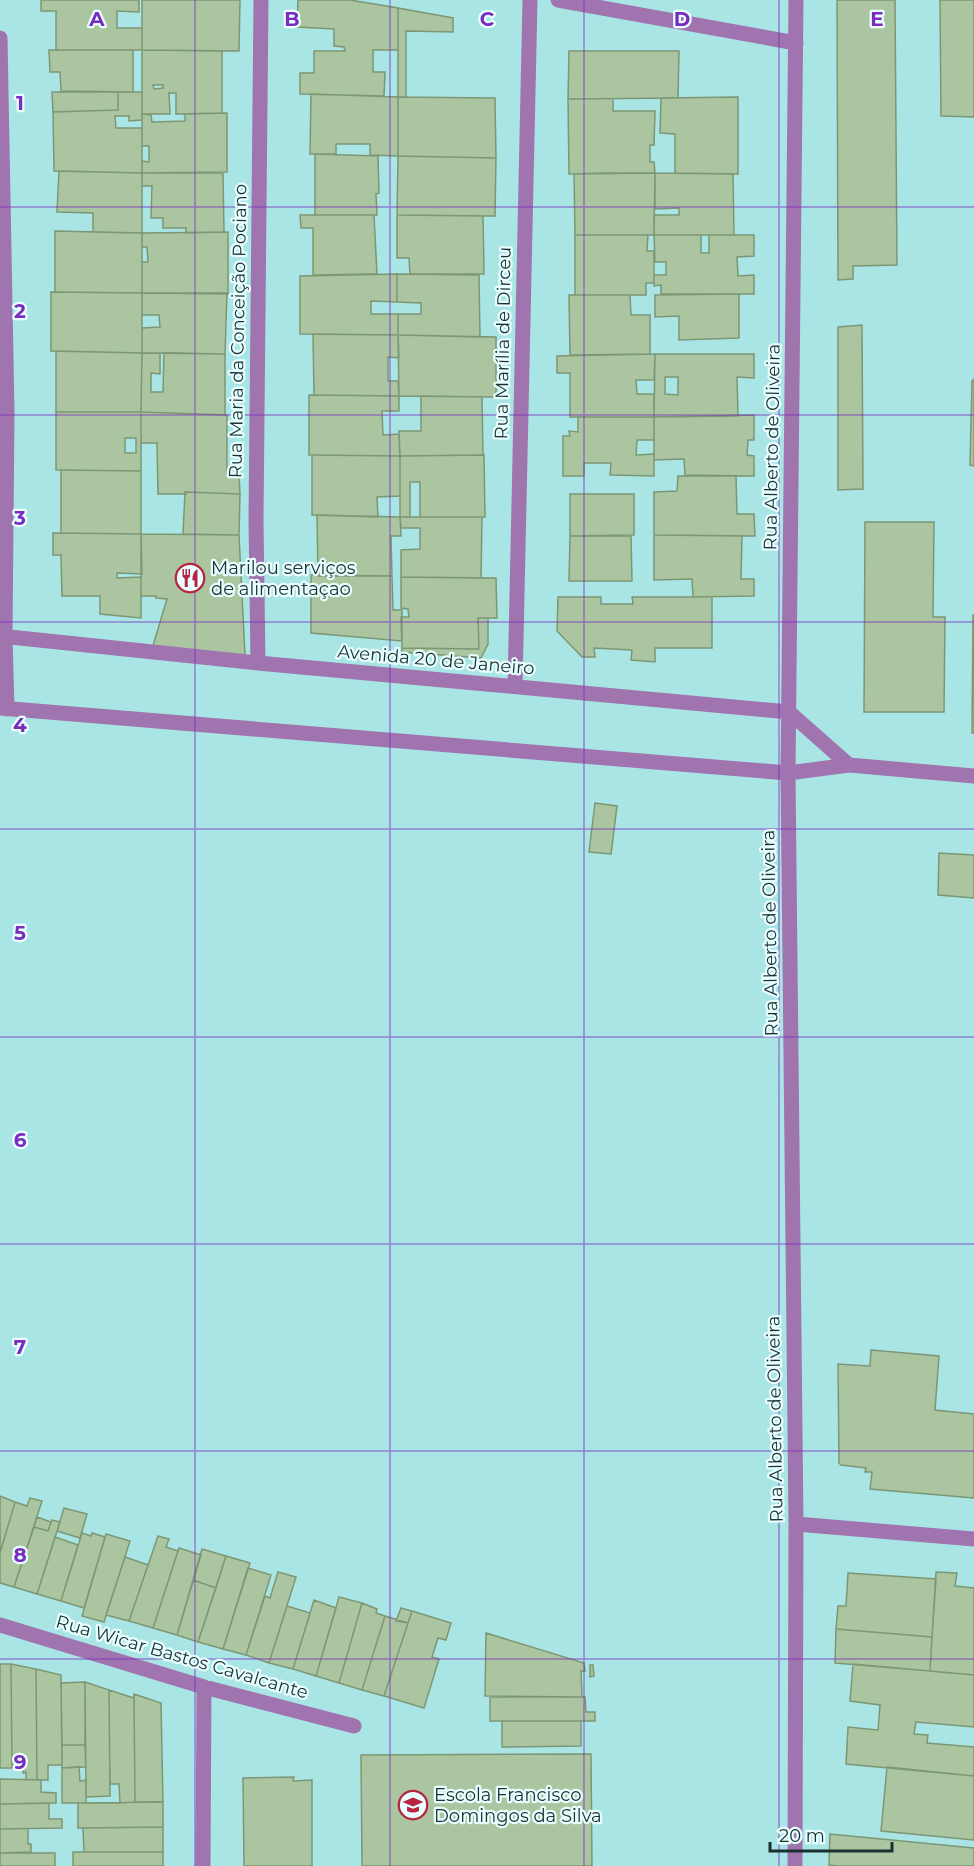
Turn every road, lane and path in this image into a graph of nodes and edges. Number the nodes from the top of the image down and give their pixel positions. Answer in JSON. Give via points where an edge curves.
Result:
{"nodes":[{"id":1,"x":261,"y":0,"type":"edge"},
{"id":2,"x":530,"y":0,"type":"edge"},
{"id":3,"x":558,"y":0,"type":"edge"},
{"id":4,"x":796,"y":0,"type":"edge"},
{"id":5,"x":0,"y":38,"type":"edge"},
{"id":6,"x":796,"y":43,"type":"junction"},
{"id":7,"x":3,"y":636,"type":"edge"},
{"id":8,"x":258,"y":663,"type":"junction"},
{"id":9,"x":515,"y":686,"type":"junction"},
{"id":10,"x":4,"y":709,"type":"edge"},
{"id":11,"x":789,"y":712,"type":"junction"},
{"id":12,"x":849,"y":765,"type":"junction"},
{"id":13,"x":788,"y":772,"type":"junction"},
{"id":14,"x":974,"y":776,"type":"edge"},
{"id":15,"x":796,"y":1524,"type":"junction"},
{"id":16,"x":974,"y":1539,"type":"edge"},
{"id":17,"x":0,"y":1625,"type":"edge"},
{"id":18,"x":204,"y":1687,"type":"junction"},
{"id":19,"x":354,"y":1726,"type":"dead end"},
{"id":20,"x":203,"y":1866,"type":"edge"},
{"id":21,"x":795,"y":1866,"type":"edge"}],
"edges":[{"from":1,"to":8,"type":"street","name":"Rua Maria da Conceição Pociano"},
{"from":2,"to":9,"type":"street","name":"Rua Marília de Dirceu"},
{"from":3,"to":6,"type":"street"},
{"from":4,"to":6,"type":"street","name":"Rua Alberto de Oliveira"},
{"from":5,"to":7,"type":"street","via":[[7,412]]},
{"from":6,"to":11,"type":"street","name":"Rua Alberto de Oliveira"},
{"from":7,"to":8,"type":"street","name":"Avenida 20 de Janeiro"},
{"from":7,"to":10,"type":"street"},
{"from":8,"to":9,"type":"street","name":"Avenida 20 de Janeiro"},
{"from":9,"to":11,"type":"street","name":"Avenida 20 de Janeiro"},
{"from":10,"to":13,"type":"street"},
{"from":11,"to":12,"type":"street"},
{"from":11,"to":13,"type":"street","name":"Rua Alberto de Oliveira"},
{"from":12,"to":13,"type":"street"},
{"from":12,"to":14,"type":"street"},
{"from":13,"to":15,"type":"street","name":"Rua Alberto de Oliveira"},
{"from":15,"to":16,"type":"street"},
{"from":15,"to":21,"type":"street","name":"Rua Alberto de Oliveira"},
{"from":17,"to":18,"type":"street","name":"Rua Wicar Bastos Cavalcante"},
{"from":18,"to":19,"type":"street","name":"Rua Wicar Bastos Cavalcante"},
{"from":18,"to":20,"type":"street"}]}
